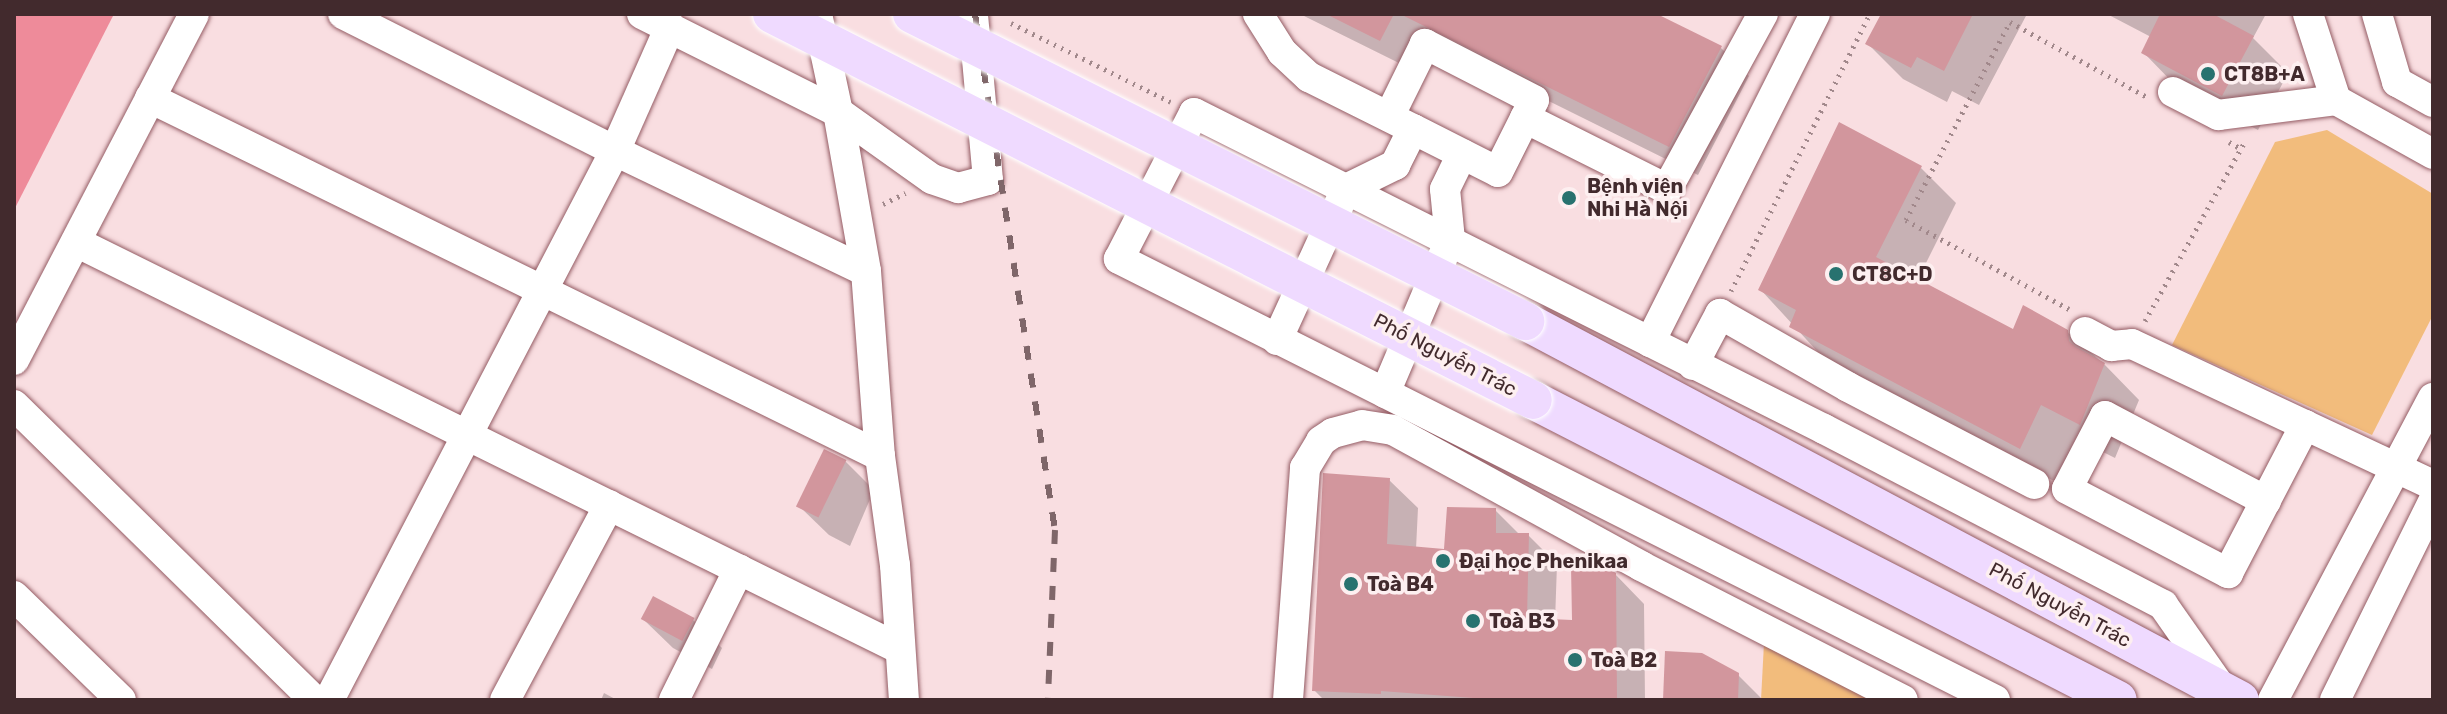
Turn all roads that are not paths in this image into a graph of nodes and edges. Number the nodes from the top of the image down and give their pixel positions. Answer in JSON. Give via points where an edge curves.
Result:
{"nodes":[{"id":1,"x":194,"y":14,"type":"edge"},
{"id":2,"x":343,"y":14,"type":"edge"},
{"id":3,"x":642,"y":14,"type":"edge"},
{"id":4,"x":772,"y":14,"type":"edge"},
{"id":5,"x":817,"y":14,"type":"edge"},
{"id":6,"x":912,"y":14,"type":"edge"},
{"id":7,"x":973,"y":14,"type":"edge"},
{"id":8,"x":1258,"y":14,"type":"edge"},
{"id":9,"x":1763,"y":14,"type":"edge"},
{"id":10,"x":1815,"y":14,"type":"edge"},
{"id":11,"x":2308,"y":14,"type":"edge"},
{"id":12,"x":2377,"y":14,"type":"edge"},
{"id":13,"x":670,"y":27,"type":"junction"},
{"id":14,"x":150,"y":98,"type":"junction"},
{"id":15,"x":2166,"y":98,"type":"road end"},
{"id":16,"x":2336,"y":100,"type":"junction"},
{"id":17,"x":2433,"y":102,"type":"edge"},
{"id":18,"x":838,"y":112,"type":"junction"},
{"id":19,"x":1525,"y":118,"type":"junction"},
{"id":20,"x":1401,"y":123,"type":"junction"},
{"id":21,"x":615,"y":151,"type":"junction"},
{"id":22,"x":1462,"y":154,"type":"junction"},
{"id":23,"x":2433,"y":154,"type":"edge"},
{"id":24,"x":1346,"y":189,"type":"junction"},
{"id":25,"x":1450,"y":240,"type":"junction"},
{"id":26,"x":76,"y":242,"type":"junction"},
{"id":27,"x":866,"y":271,"type":"junction"},
{"id":28,"x":542,"y":291,"type":"junction"},
{"id":29,"x":2082,"y":324,"type":"road end"},
{"id":30,"x":1277,"y":340,"type":"junction"},
{"id":31,"x":1650,"y":342,"type":"junction"},
{"id":32,"x":14,"y":360,"type":"edge"},
{"id":33,"x":1693,"y":365,"type":"junction"},
{"id":34,"x":1848,"y":387,"type":"junction"},
{"id":35,"x":1385,"y":393,"type":"junction"},
{"id":36,"x":2433,"y":398,"type":"edge"},
{"id":37,"x":14,"y":405,"type":"edge"},
{"id":38,"x":2305,"y":425,"type":"junction"},
{"id":39,"x":1824,"y":429,"type":"junction"},
{"id":40,"x":467,"y":435,"type":"junction"},
{"id":41,"x":880,"y":456,"type":"junction"},
{"id":42,"x":2397,"y":467,"type":"junction"},
{"id":43,"x":2034,"y":484,"type":"dead end"},
{"id":44,"x":2433,"y":485,"type":"edge"},
{"id":45,"x":2266,"y":501,"type":"junction"},
{"id":46,"x":2433,"y":502,"type":"edge"},
{"id":47,"x":609,"y":505,"type":"junction"},
{"id":48,"x":739,"y":569,"type":"junction"},
{"id":49,"x":14,"y":596,"type":"edge"},
{"id":50,"x":900,"y":649,"type":"junction"},
{"id":51,"x":2232,"y":696,"type":"edge"},
{"id":52,"x":121,"y":700,"type":"edge"},
{"id":53,"x":314,"y":700,"type":"edge"},
{"id":54,"x":329,"y":700,"type":"edge"},
{"id":55,"x":505,"y":700,"type":"edge"},
{"id":56,"x":674,"y":700,"type":"edge"},
{"id":57,"x":904,"y":700,"type":"edge"},
{"id":58,"x":1288,"y":700,"type":"edge"},
{"id":59,"x":1903,"y":700,"type":"edge"},
{"id":60,"x":1995,"y":700,"type":"edge"},
{"id":61,"x":2118,"y":700,"type":"edge"},
{"id":62,"x":2273,"y":700,"type":"edge"},
{"id":63,"x":2335,"y":700,"type":"edge"}],
"edges":[{"from":1,"to":14,"type":"street"},
{"from":2,"to":21,"type":"street"},
{"from":3,"to":13,"type":"street"},
{"from":4,"to":61,"type":"main road","name":"Phố Nguyễn Trác","bridge":true},
{"from":5,"to":18,"type":"street"},
{"from":6,"to":51,"type":"main road","name":"Phố Nguyễn Trác","bridge":true,"via":[[1525,321]]},
{"from":7,"to":18,"type":"street","via":[[988,180],[958,188],[932,179]]},
{"from":8,"to":20,"type":"street","via":[[1282,52],[1309,77]]},
{"from":9,"to":19,"type":"street","via":[[1667,189]]},
{"from":10,"to":31,"type":"street"},
{"from":11,"to":16,"type":"street"},
{"from":12,"to":17,"type":"street","via":[[2397,82]]},
{"from":13,"to":18,"type":"street"},
{"from":13,"to":21,"type":"street"},
{"from":14,"to":26,"type":"street"},
{"from":14,"to":28,"type":"street"},
{"from":15,"to":16,"type":"street","via":[[2218,115]]},
{"from":16,"to":23,"type":"street"},
{"from":18,"to":27,"type":"street"},
{"from":19,"to":20,"type":"street","via":[[1534,100],[1425,44]]},
{"from":19,"to":22,"type":"street","via":[[1498,172]]},
{"from":20,"to":22,"type":"street"},
{"from":20,"to":24,"type":"street","via":[[1395,165]]},
{"from":21,"to":27,"type":"street"},
{"from":21,"to":28,"type":"street"},
{"from":22,"to":25,"type":"street","via":[[1445,189]]},
{"from":24,"to":25,"type":"street","name":"Phố Nguyễn Trác"},
{"from":24,"to":30,"type":"street"},
{"from":24,"to":30,"type":"street","name":"Phố Nguyễn Trác","via":[[1194,113],[1119,259]]},
{"from":25,"to":31,"type":"street","name":"Phố Nguyễn Trác"},
{"from":25,"to":35,"type":"street"},
{"from":26,"to":32,"type":"street"},
{"from":26,"to":40,"type":"street"},
{"from":27,"to":41,"type":"street"},
{"from":28,"to":40,"type":"street"},
{"from":28,"to":41,"type":"street"},
{"from":29,"to":38,"type":"street","via":[[2111,346],[2132,344]]},
{"from":30,"to":35,"type":"street"},
{"from":31,"to":33,"type":"street","name":"Phố Nguyễn Trác"},
{"from":33,"to":34,"type":"street","via":[[1720,314]]},
{"from":33,"to":39,"type":"street","name":"Phố Nguyễn Trác"},
{"from":34,"to":39,"type":"street"},
{"from":34,"to":43,"type":"street"},
{"from":35,"to":60,"type":"street"},
{"from":36,"to":42,"type":"street"},
{"from":37,"to":53,"type":"street"},
{"from":38,"to":42,"type":"street"},
{"from":38,"to":45,"type":"street"},
{"from":39,"to":51,"type":"street","name":"Phố Nguyễn Trác","via":[[2163,605]]},
{"from":40,"to":47,"type":"street"},
{"from":40,"to":54,"type":"street"},
{"from":41,"to":50,"type":"street"},
{"from":42,"to":44,"type":"street"},
{"from":42,"to":62,"type":"street"},
{"from":45,"to":45,"type":"street","via":[[2105,416],[2067,489],[2228,573]]},
{"from":46,"to":63,"type":"street"},
{"from":47,"to":48,"type":"street"},
{"from":47,"to":55,"type":"street"},
{"from":48,"to":50,"type":"street"},
{"from":48,"to":56,"type":"street"},
{"from":49,"to":52,"type":"street"},
{"from":50,"to":57,"type":"street"},
{"from":58,"to":59,"type":"street","via":[[1305,468],[1321,441],[1362,425],[1393,430],[1628,559]]}]}
